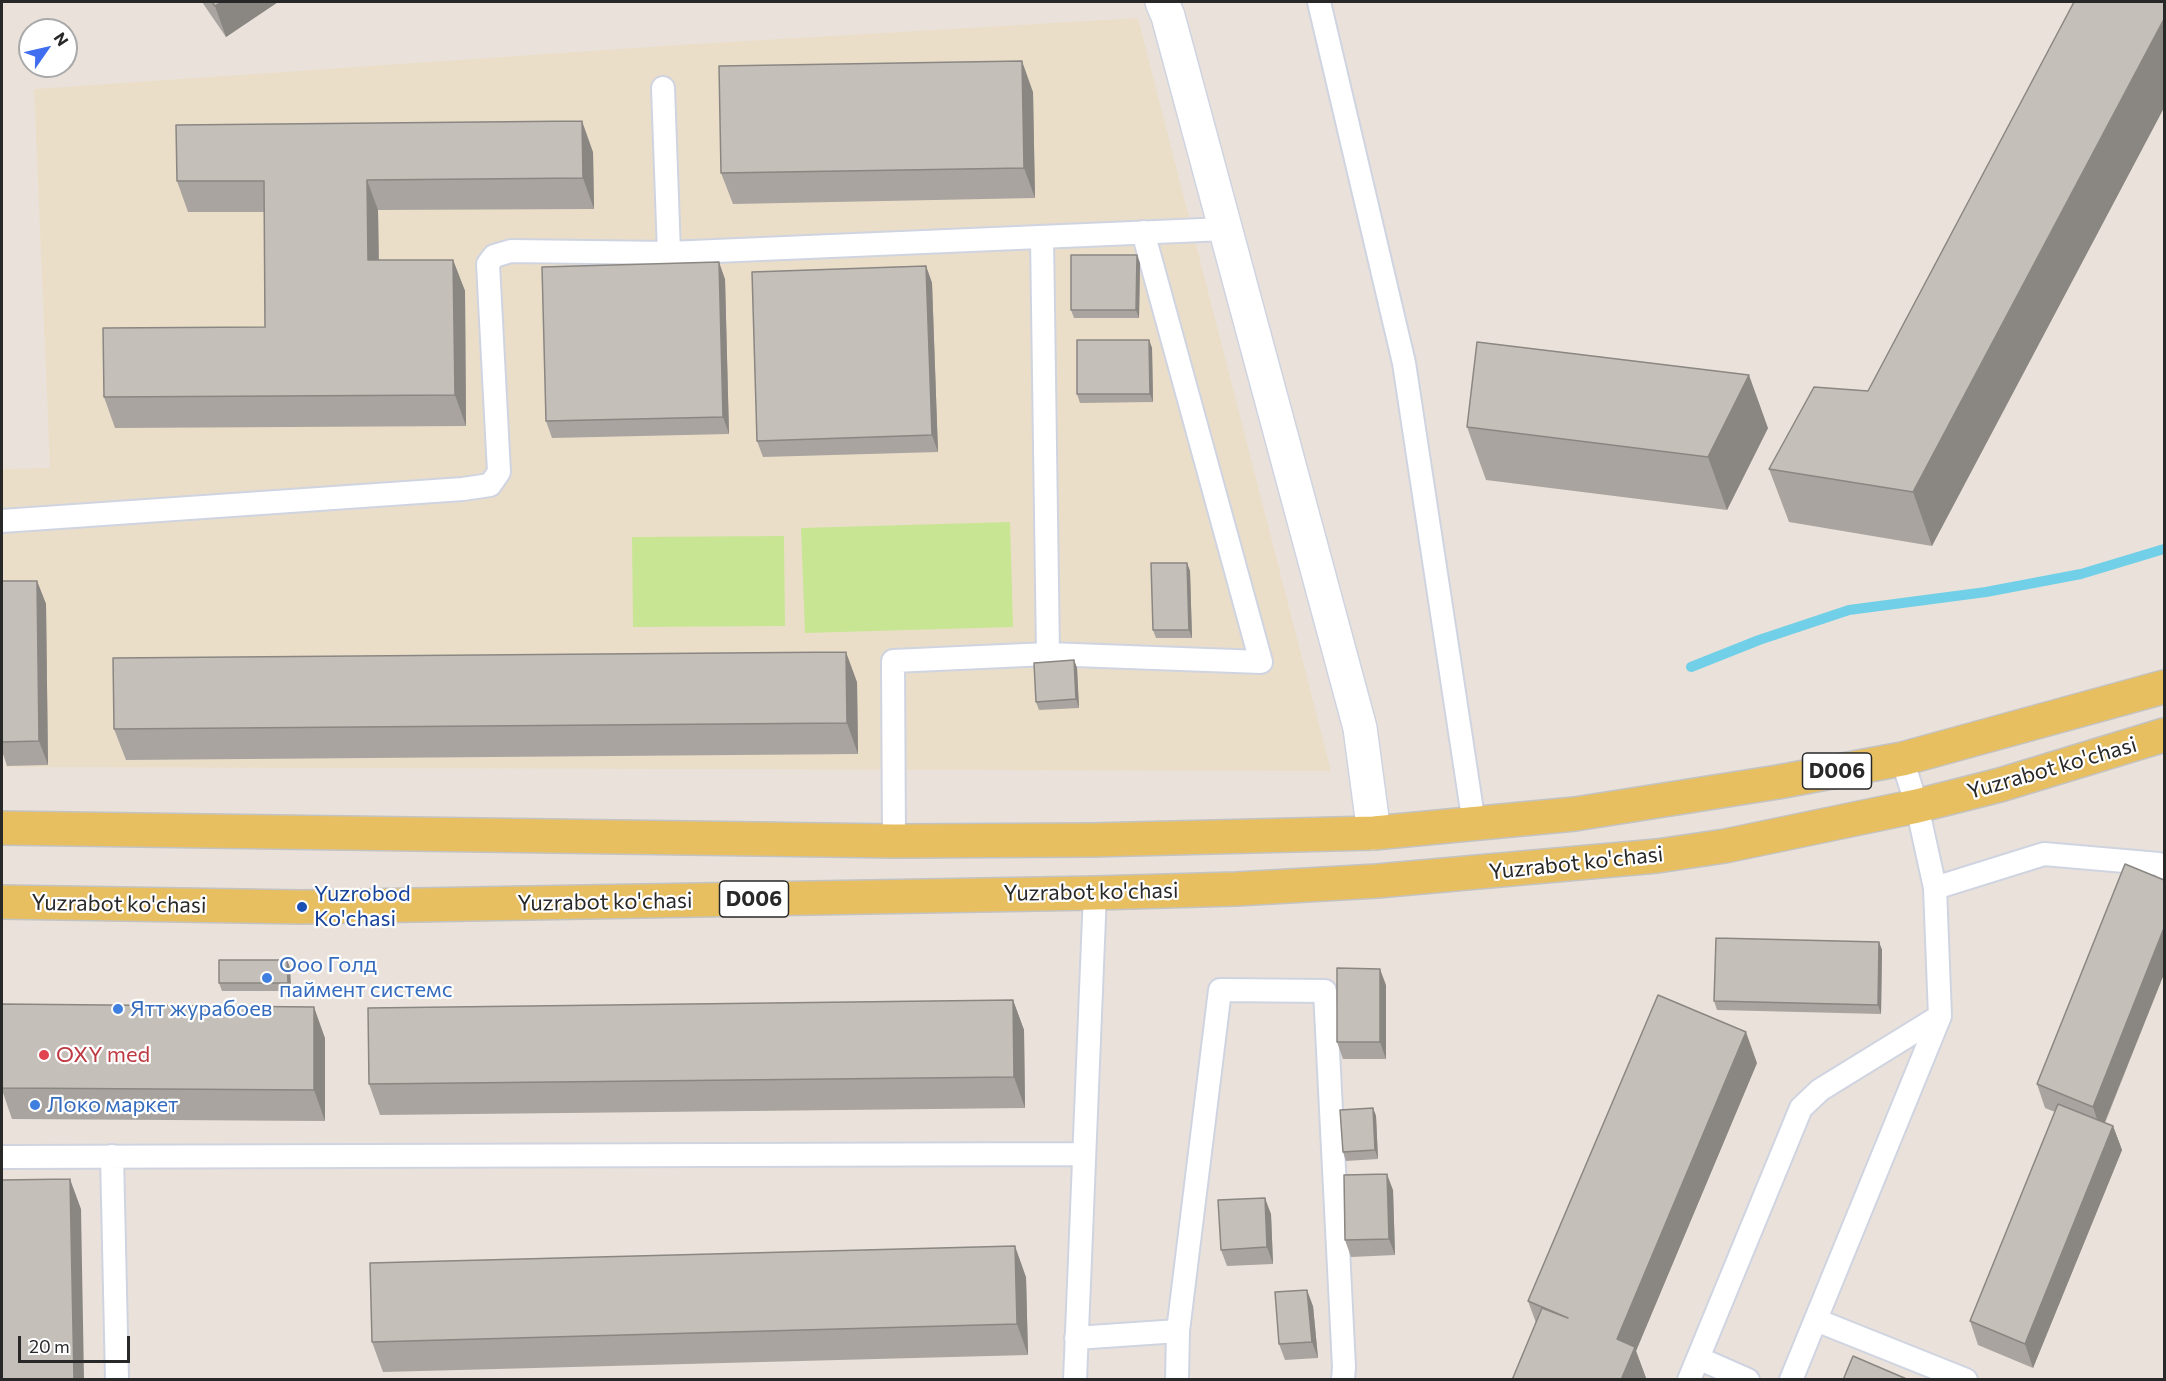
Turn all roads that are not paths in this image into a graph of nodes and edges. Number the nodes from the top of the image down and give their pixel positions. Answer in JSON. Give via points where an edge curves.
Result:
{"nodes":[{"id":1,"x":1162,"y":2,"type":"edge"},
{"id":2,"x":1319,"y":2,"type":"edge"},
{"id":3,"x":663,"y":88,"type":"dead end"},
{"id":4,"x":1225,"y":229,"type":"junction"},
{"id":5,"x":1143,"y":232,"type":"junction"},
{"id":6,"x":1042,"y":237,"type":"junction"},
{"id":7,"x":669,"y":253,"type":"junction"},
{"id":8,"x":2,"y":521,"type":"edge"},
{"id":9,"x":1048,"y":654,"type":"junction"},
{"id":10,"x":2164,"y":687,"type":"edge"},
{"id":11,"x":2164,"y":735,"type":"edge"},
{"id":12,"x":1902,"y":759,"type":"junction"},
{"id":13,"x":1917,"y":806,"type":"junction"},
{"id":14,"x":1474,"y":824,"type":"junction"},
{"id":15,"x":2,"y":828,"type":"edge"},
{"id":16,"x":1374,"y":833,"type":"junction"},
{"id":17,"x":894,"y":840,"type":"junction"},
{"id":18,"x":2164,"y":868,"type":"edge"},
{"id":19,"x":1935,"y":888,"type":"junction"},
{"id":20,"x":1095,"y":893,"type":"junction"},
{"id":21,"x":2,"y":902,"type":"edge"},
{"id":22,"x":1940,"y":1016,"type":"junction"},
{"id":23,"x":1084,"y":1154,"type":"junction"},
{"id":24,"x":112,"y":1156,"type":"junction"},
{"id":25,"x":2,"y":1157,"type":"edge"},
{"id":26,"x":1816,"y":1320,"type":"junction"},
{"id":27,"x":1178,"y":1331,"type":"junction"},
{"id":28,"x":1076,"y":1338,"type":"junction"},
{"id":29,"x":1698,"y":1358,"type":"junction"},
{"id":30,"x":117,"y":1380,"type":"edge"},
{"id":31,"x":1075,"y":1380,"type":"edge"},
{"id":32,"x":1176,"y":1380,"type":"edge"},
{"id":33,"x":1343,"y":1380,"type":"edge"},
{"id":34,"x":1689,"y":1380,"type":"edge"},
{"id":35,"x":1748,"y":1380,"type":"edge"},
{"id":36,"x":1791,"y":1380,"type":"edge"},
{"id":37,"x":1966,"y":1380,"type":"edge"}],
"edges":[{"from":1,"to":4,"type":"street"},
{"from":2,"to":14,"type":"lane","via":[[1404,363]]},
{"from":3,"to":7,"type":"lane"},
{"from":4,"to":5,"type":"lane"},
{"from":4,"to":16,"type":"street","via":[[1360,728]]},
{"from":5,"to":6,"type":"lane"},
{"from":5,"to":9,"type":"lane","via":[[1261,662]]},
{"from":6,"to":7,"type":"lane"},
{"from":6,"to":9,"type":"lane"},
{"from":7,"to":8,"type":"lane","via":[[511,251],[494,256],[488,264],[499,472],[490,485]]},
{"from":9,"to":17,"type":"lane","via":[[893,661]]},
{"from":10,"to":12,"type":"main road","name":"Yuzrabot ko'chasi","number":"D006"},
{"from":11,"to":13,"type":"main road","name":"Yuzrabot ko'chasi","number":"D006","via":[[2001,785]]},
{"from":12,"to":13,"type":"lane"},
{"from":12,"to":14,"type":"main road","name":"Yuzrabot ko'chasi","number":"D006","via":[[1648,804]]},
{"from":13,"to":19,"type":"lane"},
{"from":13,"to":20,"type":"main road","name":"Yuzrabot ko'chasi","number":"D006","via":[[1657,856],[1377,881]]},
{"from":14,"to":16,"type":"main road","name":"Yuzrabot ko'chasi","number":"D006"},
{"from":15,"to":17,"type":"main road","name":"Yuzrabot ko'chasi","number":"D006"},
{"from":16,"to":17,"type":"main road","name":"Yuzrabot ko'chasi","number":"D006","via":[[1104,840]]},
{"from":18,"to":19,"type":"lane","via":[[2159,864],[2044,854]]},
{"from":19,"to":22,"type":"lane"},
{"from":20,"to":21,"type":"main road","name":"Yuzrabot ko'chasi","number":"D006","via":[[302,907]]},
{"from":20,"to":23,"type":"lane"},
{"from":22,"to":26,"type":"lane"},
{"from":22,"to":29,"type":"lane","via":[[1820,1090],[1801,1108]]},
{"from":23,"to":24,"type":"lane"},
{"from":23,"to":28,"type":"lane"},
{"from":24,"to":25,"type":"lane"},
{"from":24,"to":30,"type":"lane"},
{"from":26,"to":36,"type":"lane"},
{"from":26,"to":37,"type":"lane"},
{"from":27,"to":28,"type":"lane"},
{"from":27,"to":32,"type":"lane"},
{"from":27,"to":33,"type":"lane","via":[[1220,990],[1325,991]]},
{"from":28,"to":31,"type":"lane"},
{"from":29,"to":34,"type":"lane"},
{"from":29,"to":35,"type":"lane"}]}
